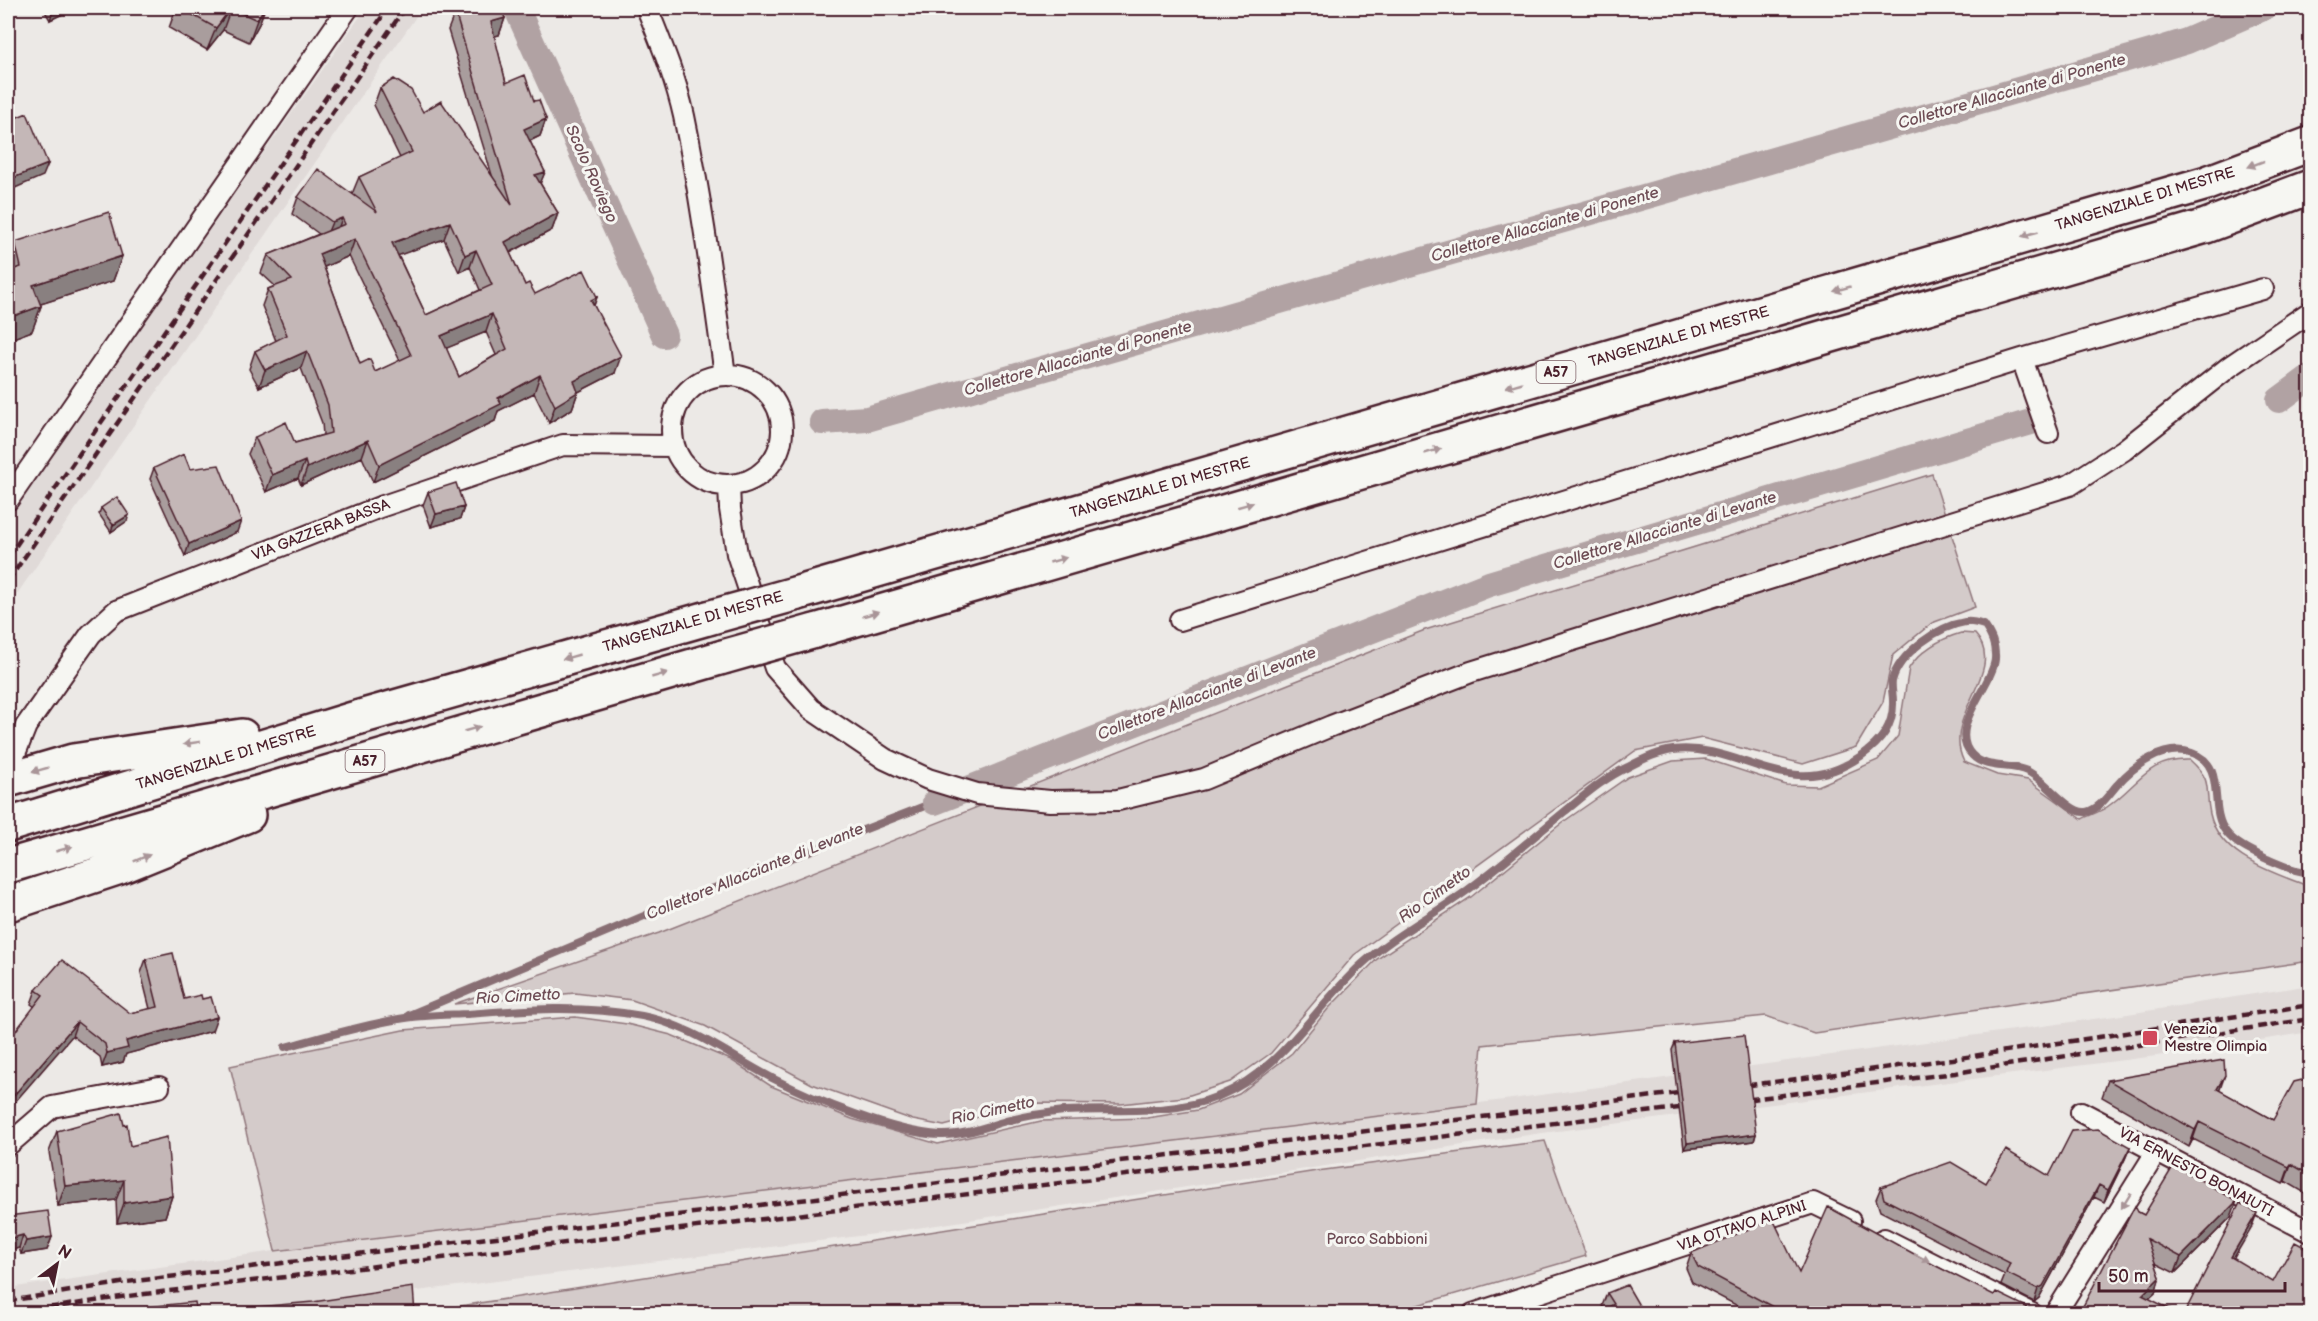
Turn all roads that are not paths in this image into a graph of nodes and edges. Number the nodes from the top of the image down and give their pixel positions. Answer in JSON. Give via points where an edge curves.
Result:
{"nodes":[{"id":1,"x":348,"y":8,"type":"edge"},
{"id":2,"x":647,"y":8,"type":"edge"},
{"id":3,"x":2310,"y":144,"type":"edge"},
{"id":4,"x":2310,"y":187,"type":"edge"},
{"id":5,"x":2262,"y":289,"type":"dead end"},
{"id":6,"x":2310,"y":312,"type":"edge"},
{"id":7,"x":2022,"y":359,"type":"junction"},
{"id":8,"x":725,"y":375,"type":"junction"},
{"id":9,"x":2048,"y":433,"type":"dead end"},
{"id":10,"x":674,"y":446,"type":"junction"},
{"id":11,"x":729,"y":485,"type":"junction"},
{"id":12,"x":8,"y":500,"type":"edge"},
{"id":13,"x":1180,"y":620,"type":"dead end"},
{"id":14,"x":353,"y":719,"type":"junction"},
{"id":15,"x":26,"y":726,"type":"junction"},
{"id":16,"x":436,"y":739,"type":"junction"},
{"id":17,"x":8,"y":740,"type":"edge"},
{"id":18,"x":8,"y":771,"type":"edge"},
{"id":19,"x":8,"y":780,"type":"edge"},
{"id":20,"x":15,"y":823,"type":"edge"},
{"id":21,"x":8,"y":866,"type":"edge"},
{"id":22,"x":8,"y":904,"type":"edge"},
{"id":23,"x":159,"y":1087,"type":"dead end"},
{"id":24,"x":2081,"y":1112,"type":"dead end"},
{"id":25,"x":8,"y":1145,"type":"edge"},
{"id":26,"x":2157,"y":1151,"type":"junction"},
{"id":27,"x":2310,"y":1232,"type":"edge"},
{"id":28,"x":1530,"y":1306,"type":"edge"},
{"id":29,"x":1473,"y":1314,"type":"edge"},
{"id":30,"x":2032,"y":1314,"type":"edge"},
{"id":31,"x":2055,"y":1314,"type":"edge"}],
"edges":[{"from":1,"to":12,"type":"street"},
{"from":2,"to":8,"type":"street","via":[[684,115]]},
{"from":3,"to":14,"type":"highway","name":"TANGENZIALE DI MESTRE","number":"A57","one_way":true,"bridge":true,"via":[[2207,183]]},
{"from":16,"to":4,"type":"highway","number":"A57","one_way":true,"bridge":true,"via":[[2206,226]]},
{"from":5,"to":7,"type":"street"},
{"from":6,"to":11,"type":"street","via":[[2229,367],[2124,450],[2070,485],[1471,672],[1204,779],[1118,800],[1037,801],[977,794],[928,779],[885,759],[811,709],[775,668],[737,554]]},
{"from":7,"to":9,"type":"street"},
{"from":7,"to":13,"type":"street"},
{"from":8,"to":10,"type":"street","via":[[703,380],[679,402],[672,423]]},
{"from":8,"to":11,"type":"street","via":[[738,376],[762,388],[778,409],[781,429],[778,449],[767,468],[750,480]]},
{"from":10,"to":11,"type":"street","via":[[678,457],[695,475],[711,483]]},
{"from":10,"to":15,"type":"street","name":"VIA GAZZERA BASSA","via":[[563,445],[380,507],[116,611],[91,634]]},
{"from":14,"to":19,"type":"highway","number":"A57","one_way":true,"via":[[74,761]]},
{"from":14,"to":20,"type":"highway","name":"TANGENZIALE DI MESTRE","number":"A57"},
{"from":15,"to":17,"type":"street","name":"VIA GAZZERA BASSA"},
{"from":15,"to":18,"type":"street","name":"VIA GAZZERA BASSA"},
{"from":21,"to":16,"type":"highway","number":"A57","one_way":true},
{"from":22,"to":16,"type":"highway","number":"A57","one_way":true,"via":[[120,867]]},
{"from":23,"to":25,"type":"street","via":[[52,1107]]},
{"from":24,"to":26,"type":"street","name":"VIA ERNESTO BONAIUTI"},
{"from":26,"to":27,"type":"street","name":"VIA ERNESTO BONAIUTI"},
{"from":26,"to":31,"type":"street","one_way":true},
{"from":28,"to":29,"type":"street","name":"VIA OTTAVO ALPINI"},
{"from":28,"to":30,"type":"street","name":"VIA OTTAVO ALPINI","one_way":true,"via":[[1620,1265],[1813,1203]]}]}
